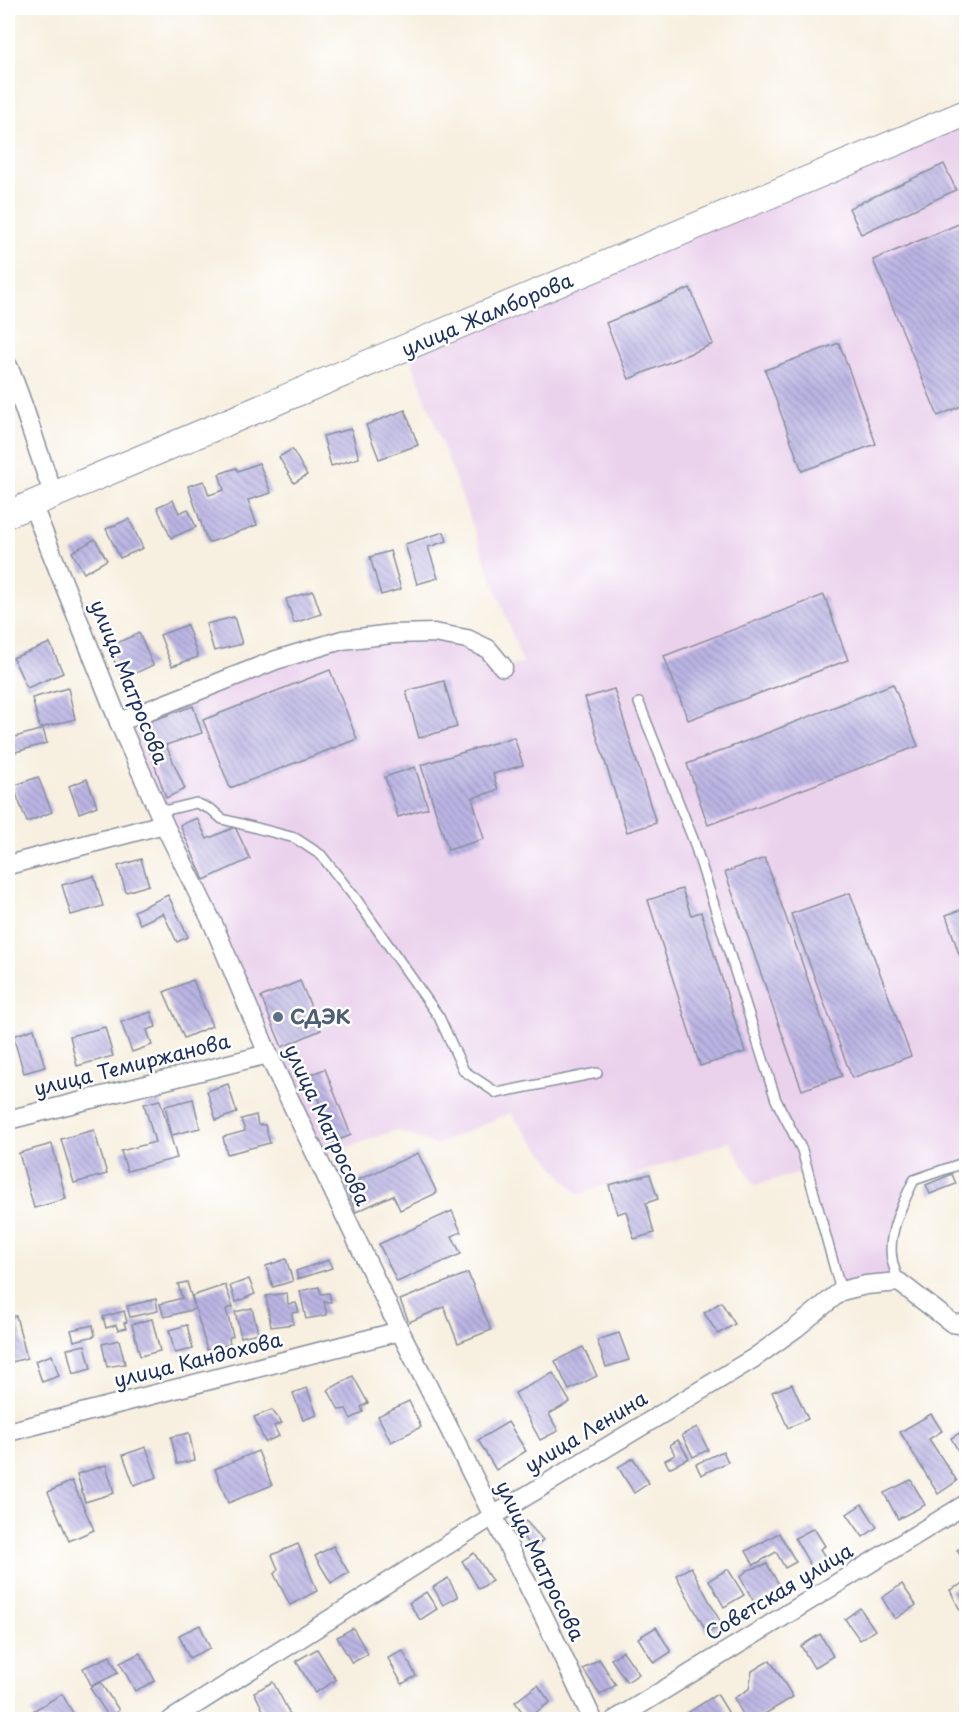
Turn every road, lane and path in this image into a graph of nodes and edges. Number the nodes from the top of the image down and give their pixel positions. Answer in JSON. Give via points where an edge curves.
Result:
{"nodes":[{"id":1,"x":966,"y":113,"type":"edge"},
{"id":2,"x":8,"y":366,"type":"edge"},
{"id":3,"x":43,"y":499,"type":"junction"},
{"id":4,"x":8,"y":514,"type":"edge"},
{"id":5,"x":503,"y":667,"type":"dead end"},
{"id":6,"x":639,"y":704,"type":"dead end"},
{"id":7,"x":119,"y":722,"type":"junction"},
{"id":8,"x":161,"y":818,"type":"junction"},
{"id":9,"x":8,"y":865,"type":"edge"},
{"id":10,"x":268,"y":1054,"type":"junction"},
{"id":11,"x":597,"y":1073,"type":"dead end"},
{"id":12,"x":8,"y":1120,"type":"edge"},
{"id":13,"x":966,"y":1161,"type":"edge"},
{"id":14,"x":899,"y":1282,"type":"junction"},
{"id":15,"x":841,"y":1291,"type":"junction"},
{"id":16,"x":966,"y":1325,"type":"edge"},
{"id":17,"x":400,"y":1331,"type":"junction"},
{"id":18,"x":8,"y":1432,"type":"edge"},
{"id":19,"x":966,"y":1504,"type":"edge"},
{"id":20,"x":493,"y":1516,"type":"junction"},
{"id":21,"x":171,"y":1719,"type":"edge"},
{"id":22,"x":593,"y":1719,"type":"edge"},
{"id":23,"x":615,"y":1719,"type":"edge"}],
"edges":[{"from":1,"to":3,"type":"street","name":"улица Жамборова"},
{"from":2,"to":3,"type":"street","name":"улица Матросова","via":[[40,459]]},
{"from":3,"to":4,"type":"street","name":"улица Жамборова"},
{"from":3,"to":7,"type":"street","name":"улица Матросова"},
{"from":5,"to":7,"type":"street","via":[[488,649],[467,639],[434,633],[342,640],[276,660]]},
{"from":6,"to":15,"type":"lane","via":[[693,838],[776,1101],[802,1150]]},
{"from":7,"to":8,"type":"street","name":"улица Матросова"},
{"from":8,"to":9,"type":"street"},
{"from":8,"to":10,"type":"street","name":"улица Матросова","via":[[214,926]]},
{"from":8,"to":11,"type":"lane","via":[[196,803],[222,819],[295,838],[321,855],[439,1017],[464,1071],[497,1094]]},
{"from":10,"to":12,"type":"street","name":"улица Темиржанова"},
{"from":10,"to":17,"type":"street","name":"улица Матросова"},
{"from":13,"to":14,"type":"lane","via":[[914,1180],[893,1233],[891,1257]]},
{"from":14,"to":15,"type":"street","name":"улица Ленина"},
{"from":14,"to":16,"type":"street","via":[[952,1323]]},
{"from":15,"to":20,"type":"street","name":"улица Ленина","via":[[754,1358]]},
{"from":17,"to":18,"type":"street","name":"улица Кандохова"},
{"from":17,"to":20,"type":"street","name":"улица Матросова"},
{"from":19,"to":23,"type":"street","name":"Советская улица"},
{"from":20,"to":21,"type":"street","name":"улица Ленина"},
{"from":20,"to":22,"type":"street","name":"улица Матросова"}]}
